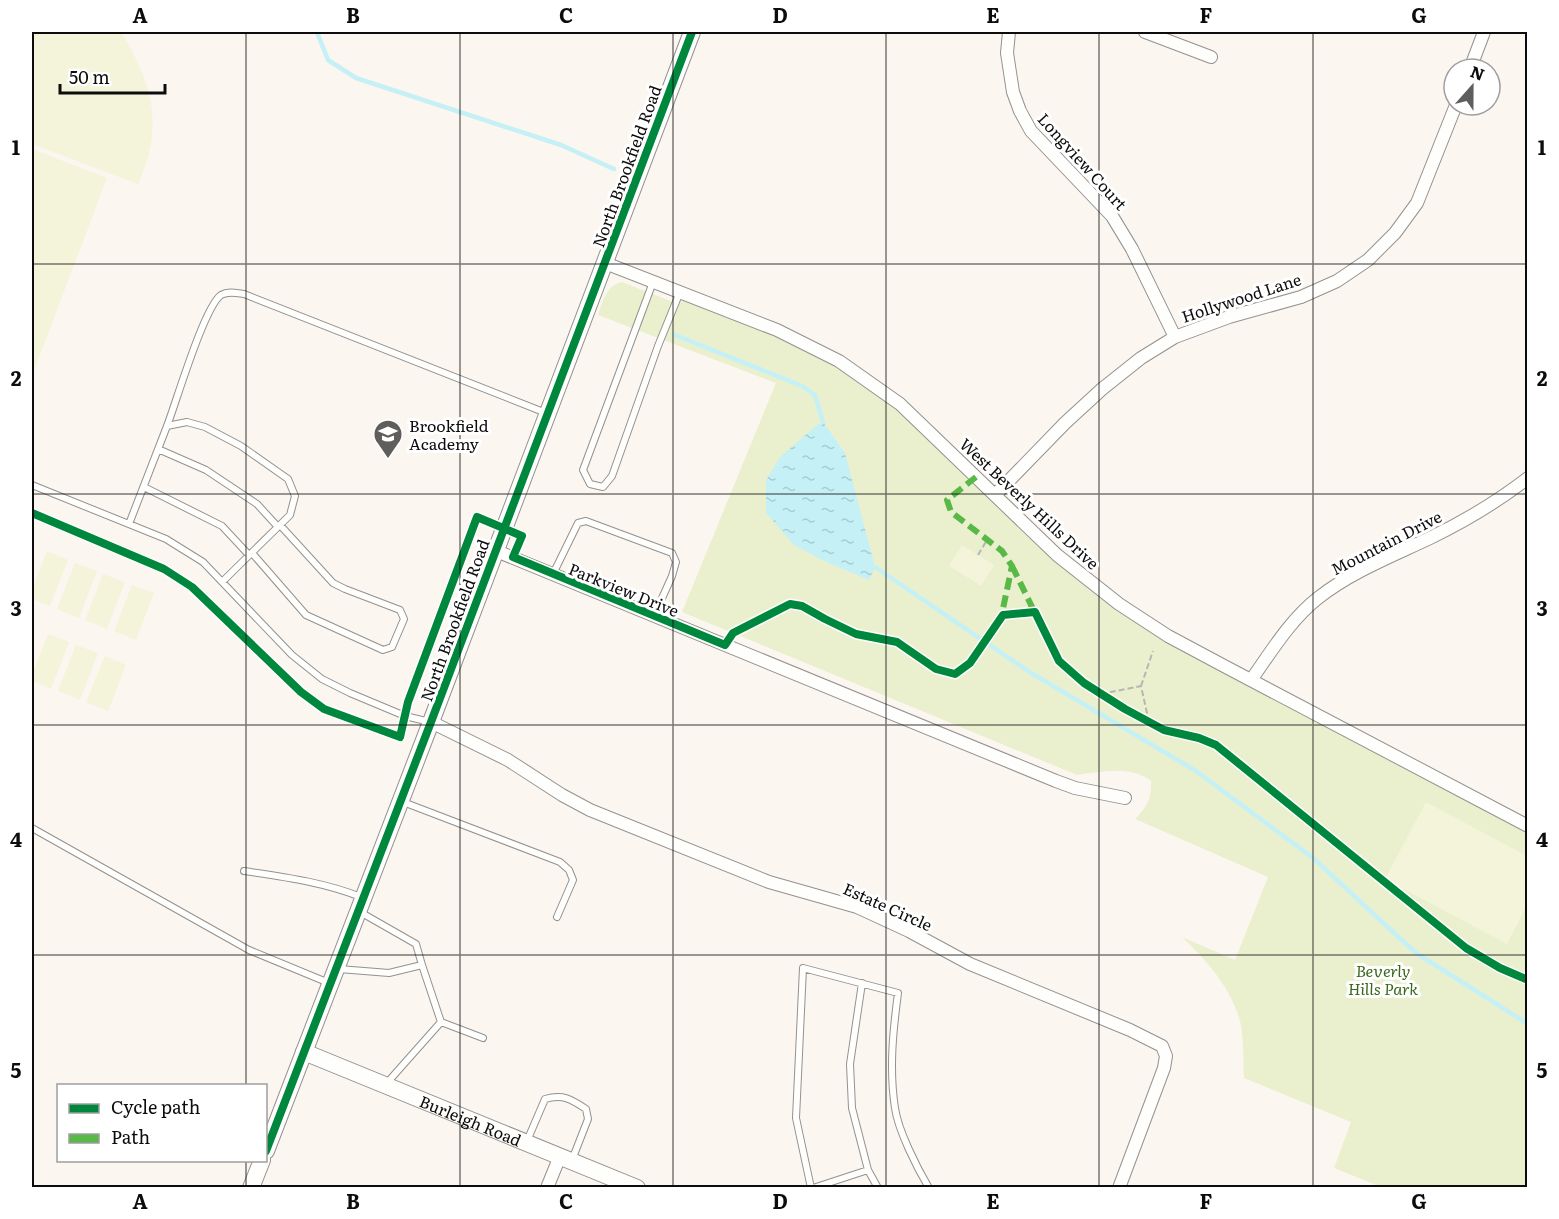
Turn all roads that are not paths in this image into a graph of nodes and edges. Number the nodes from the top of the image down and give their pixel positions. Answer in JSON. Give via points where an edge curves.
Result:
{"nodes":[{"id":1,"x":692,"y":32,"type":"edge"},
{"id":2,"x":1009,"y":32,"type":"edge"},
{"id":3,"x":1145,"y":32,"type":"edge"},
{"id":4,"x":1484,"y":32,"type":"edge"},
{"id":5,"x":1211,"y":57,"type":"dead end"},
{"id":6,"x":1475,"y":57,"type":"edge"},
{"id":7,"x":1451,"y":117,"type":"edge"},
{"id":8,"x":605,"y":263,"type":"junction"},
{"id":9,"x":653,"y":282,"type":"junction"},
{"id":10,"x":680,"y":292,"type":"junction"},
{"id":11,"x":1175,"y":337,"type":"junction"},
{"id":12,"x":546,"y":413,"type":"junction"},
{"id":13,"x":167,"y":426,"type":"junction"},
{"id":14,"x":158,"y":449,"type":"junction"},
{"id":15,"x":1527,"y":478,"type":"edge"},
{"id":16,"x":32,"y":484,"type":"edge"},
{"id":17,"x":144,"y":487,"type":"junction"},
{"id":18,"x":996,"y":494,"type":"junction"},
{"id":19,"x":129,"y":525,"type":"junction"},
{"id":20,"x":279,"y":526,"type":"junction"},
{"id":21,"x":494,"y":550,"type":"junction"},
{"id":22,"x":250,"y":554,"type":"junction"},
{"id":23,"x":553,"y":574,"type":"junction"},
{"id":24,"x":222,"y":582,"type":"junction"},
{"id":25,"x":654,"y":616,"type":"junction"},
{"id":26,"x":1251,"y":680,"type":"junction"},
{"id":27,"x":430,"y":723,"type":"junction"},
{"id":28,"x":1125,"y":798,"type":"dead end"},
{"id":29,"x":399,"y":801,"type":"junction"},
{"id":30,"x":1527,"y":826,"type":"edge"},
{"id":31,"x":32,"y":828,"type":"edge"},
{"id":32,"x":244,"y":871,"type":"dead end"},
{"id":33,"x":359,"y":904,"type":"junction"},
{"id":34,"x":557,"y":917,"type":"dead end"},
{"id":35,"x":422,"y":964,"type":"junction"},
{"id":36,"x":332,"y":976,"type":"junction"},
{"id":37,"x":862,"y":983,"type":"junction"},
{"id":38,"x":441,"y":1022,"type":"junction"},
{"id":39,"x":483,"y":1038,"type":"dead end"},
{"id":40,"x":304,"y":1052,"type":"junction"},
{"id":41,"x":385,"y":1085,"type":"junction"},
{"id":42,"x":527,"y":1142,"type":"junction"},
{"id":43,"x":267,"y":1148,"type":"edge"},
{"id":44,"x":566,"y":1158,"type":"junction"},
{"id":45,"x":262,"y":1162,"type":"edge"},
{"id":46,"x":868,"y":1170,"type":"junction"},
{"id":47,"x":251,"y":1188,"type":"edge"},
{"id":48,"x":547,"y":1188,"type":"edge"},
{"id":49,"x":637,"y":1188,"type":"edge"},
{"id":50,"x":812,"y":1188,"type":"edge"},
{"id":51,"x":878,"y":1188,"type":"edge"},
{"id":52,"x":929,"y":1188,"type":"edge"},
{"id":53,"x":1119,"y":1188,"type":"edge"}],
"edges":[{"from":1,"to":8,"type":"street","name":"North Brookfield Road"},
{"from":2,"to":11,"type":"street","name":"Longview Court","via":[[1007,53],[1013,92],[1030,131],[1112,216]]},
{"from":3,"to":5,"type":"street"},
{"from":4,"to":6,"type":"street"},
{"from":7,"to":11,"type":"street","name":"Hollywood Lane","via":[[1417,202],[1395,233],[1368,260],[1337,281],[1301,297]]},
{"from":8,"to":9,"type":"street","name":"West Beverly Hills Drive"},
{"from":8,"to":12,"type":"street","name":"North Brookfield Road"},
{"from":9,"to":10,"type":"street","name":"West Beverly Hills Drive"},
{"from":9,"to":10,"type":"lane","via":[[583,470],[590,484],[603,487],[612,476]]},
{"from":10,"to":18,"type":"street","name":"West Beverly Hills Drive","via":[[777,330],[839,361],[900,404]]},
{"from":11,"to":18,"type":"street","name":"Hollywood Lane","via":[[1102,388]]},
{"from":12,"to":13,"type":"lane","via":[[231,292],[221,296],[206,318]]},
{"from":12,"to":21,"type":"street","name":"North Brookfield Road"},
{"from":13,"to":14,"type":"lane"},
{"from":13,"to":20,"type":"lane","via":[[187,422],[205,427],[241,446],[288,479],[295,496],[290,515]]},
{"from":14,"to":17,"type":"lane"},
{"from":14,"to":20,"type":"lane","via":[[206,470],[256,504]]},
{"from":15,"to":26,"type":"street","name":"Mountain Drive","via":[[1485,509],[1366,568],[1316,600]]},
{"from":16,"to":19,"type":"lane"},
{"from":17,"to":19,"type":"lane"},
{"from":17,"to":22,"type":"lane","via":[[222,526]]},
{"from":18,"to":26,"type":"street","name":"West Beverly Hills Drive","via":[[1057,555],[1119,604],[1168,636]]},
{"from":19,"to":24,"type":"lane","via":[[166,539],[203,562]]},
{"from":20,"to":22,"type":"lane"},
{"from":20,"to":22,"type":"lane","via":[[333,583],[399,610],[404,619],[392,647],[383,650],[306,615]]},
{"from":21,"to":23,"type":"street","name":"Parkview Drive"},
{"from":21,"to":27,"type":"street","name":"North Brookfield Road"},
{"from":22,"to":24,"type":"lane"},
{"from":23,"to":25,"type":"street","name":"Parkview Drive"},
{"from":23,"to":25,"type":"lane","via":[[578,523],[586,521],[672,553],[676,562],[672,576]]},
{"from":24,"to":27,"type":"lane","via":[[292,655],[322,679]]},
{"from":25,"to":28,"type":"street","name":"Parkview Drive","via":[[1056,782]]},
{"from":26,"to":30,"type":"street","name":"West Beverly Hills Drive"},
{"from":27,"to":29,"type":"street","name":"North Brookfield Road"},
{"from":27,"to":53,"type":"street","name":"Estate Circle","via":[[490,750],[599,813],[769,882],[857,907],[970,964],[1162,1046],[1166,1056],[1164,1068]]},
{"from":29,"to":33,"type":"street","name":"North Brookfield Road"},
{"from":29,"to":34,"type":"lane","via":[[560,862],[573,880]]},
{"from":31,"to":36,"type":"lane","via":[[249,950]]},
{"from":32,"to":33,"type":"lane","via":[[334,886]]},
{"from":33,"to":35,"type":"lane","via":[[416,944]]},
{"from":33,"to":36,"type":"street","name":"North Brookfield Road"},
{"from":35,"to":36,"type":"lane","via":[[389,973]]},
{"from":35,"to":38,"type":"lane"},
{"from":36,"to":40,"type":"street","name":"North Brookfield Road"},
{"from":37,"to":46,"type":"lane","via":[[850,1064],[851,1097]]},
{"from":37,"to":50,"type":"lane","via":[[803,968],[796,1118]]},
{"from":37,"to":52,"type":"lane","via":[[898,993],[892,1048],[895,1110],[915,1165]]},
{"from":38,"to":39,"type":"lane"},
{"from":38,"to":41,"type":"lane"},
{"from":40,"to":41,"type":"street","name":"Burleigh Road"},
{"from":40,"to":43,"type":"street","name":"North Brookfield Road"},
{"from":41,"to":42,"type":"street","name":"Burleigh Road"},
{"from":42,"to":44,"type":"street","name":"Burleigh Road"},
{"from":42,"to":44,"type":"lane","via":[[545,1099],[558,1095],[574,1101],[586,1109],[588,1119]]},
{"from":44,"to":48,"type":"street"},
{"from":44,"to":49,"type":"street","name":"Burleigh Road"},
{"from":45,"to":47,"type":"street"},
{"from":46,"to":50,"type":"lane"},
{"from":46,"to":51,"type":"lane"}]}
